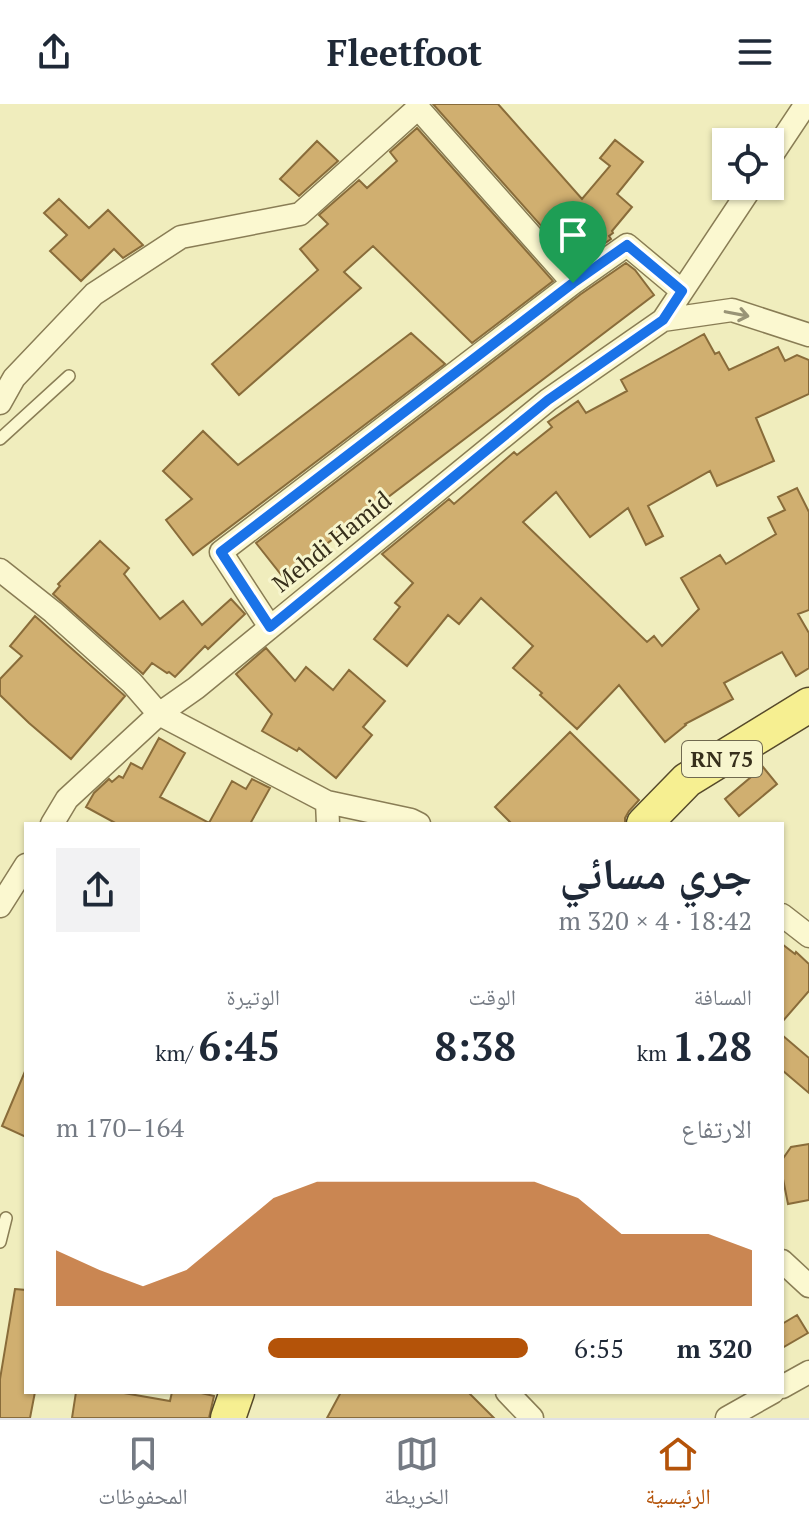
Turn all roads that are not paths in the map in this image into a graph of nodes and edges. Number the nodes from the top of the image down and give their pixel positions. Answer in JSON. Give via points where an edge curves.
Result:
{"nodes":[{"id":1,"x":806,"y":104,"type":"edge"},
{"id":2,"x":784,"y":137,"type":"edge"},
{"id":3,"x":743,"y":200,"type":"edge"},
{"id":4,"x":573,"y":283,"type":"junction"},
{"id":5,"x":682,"y":291,"type":"junction"},
{"id":6,"x":663,"y":320,"type":"junction"},
{"id":7,"x":809,"y":335,"type":"edge"},
{"id":8,"x":69,"y":376,"type":"dead end"},
{"id":9,"x":0,"y":403,"type":"edge"},
{"id":10,"x":0,"y":439,"type":"edge"},
{"id":11,"x":0,"y":570,"type":"edge"},
{"id":12,"x":270,"y":627,"type":"junction"},
{"id":13,"x":809,"y":705,"type":"edge"},
{"id":14,"x":159,"y":714,"type":"junction"},
{"id":15,"x":328,"y":813,"type":"edge"},
{"id":16,"x":53,"y":822,"type":"edge"},
{"id":17,"x":415,"y":822,"type":"edge"},
{"id":18,"x":646,"y":822,"type":"edge"},
{"id":19,"x":24,"y":868,"type":"edge"},
{"id":20,"x":0,"y":906,"type":"edge"},
{"id":21,"x":784,"y":917,"type":"edge"},
{"id":22,"x":809,"y":936,"type":"edge"},
{"id":23,"x":6,"y":1218,"type":"dead end"},
{"id":24,"x":0,"y":1242,"type":"edge"},
{"id":25,"x":784,"y":1263,"type":"edge"},
{"id":26,"x":809,"y":1286,"type":"edge"},
{"id":27,"x":809,"y":1372,"type":"edge"},
{"id":28,"x":784,"y":1386,"type":"edge"},
{"id":29,"x":236,"y":1394,"type":"edge"},
{"id":30,"x":509,"y":1394,"type":"edge"},
{"id":31,"x":769,"y":1394,"type":"edge"},
{"id":32,"x":228,"y":1418,"type":"edge"},
{"id":33,"x":532,"y":1418,"type":"edge"},
{"id":34,"x":727,"y":1418,"type":"edge"}],
"edges":[{"from":1,"to":2,"type":"street"},
{"from":3,"to":5,"type":"street"},
{"from":4,"to":5,"type":"street","via":[[627,245]]},
{"from":4,"to":9,"type":"street","via":[[418,108],[300,214],[181,237],[94,294],[14,378]]},
{"from":4,"to":12,"type":"street","via":[[221,552]]},
{"from":5,"to":6,"type":"street"},
{"from":6,"to":7,"type":"street","one_way":true,"via":[[732,310]]},
{"from":6,"to":12,"type":"street","name":"Mehdi Hamid","via":[[548,400]]},
{"from":8,"to":10,"type":"lane"},
{"from":11,"to":14,"type":"street","via":[[121,673]]},
{"from":12,"to":14,"type":"street","name":"Mehdi Hamid"},
{"from":13,"to":18,"type":"main road","number":"RN 75","via":[[687,780]]},
{"from":14,"to":15,"type":"street"},
{"from":14,"to":16,"type":"street","name":"Mehdi Hamid","via":[[67,799]]},
{"from":15,"to":17,"type":"street"},
{"from":19,"to":20,"type":"street"},
{"from":21,"to":22,"type":"street"},
{"from":23,"to":24,"type":"lane"},
{"from":25,"to":26,"type":"street"},
{"from":27,"to":28,"type":"street"},
{"from":29,"to":32,"type":"main road"},
{"from":30,"to":33,"type":"street"},
{"from":31,"to":34,"type":"street"}]}
